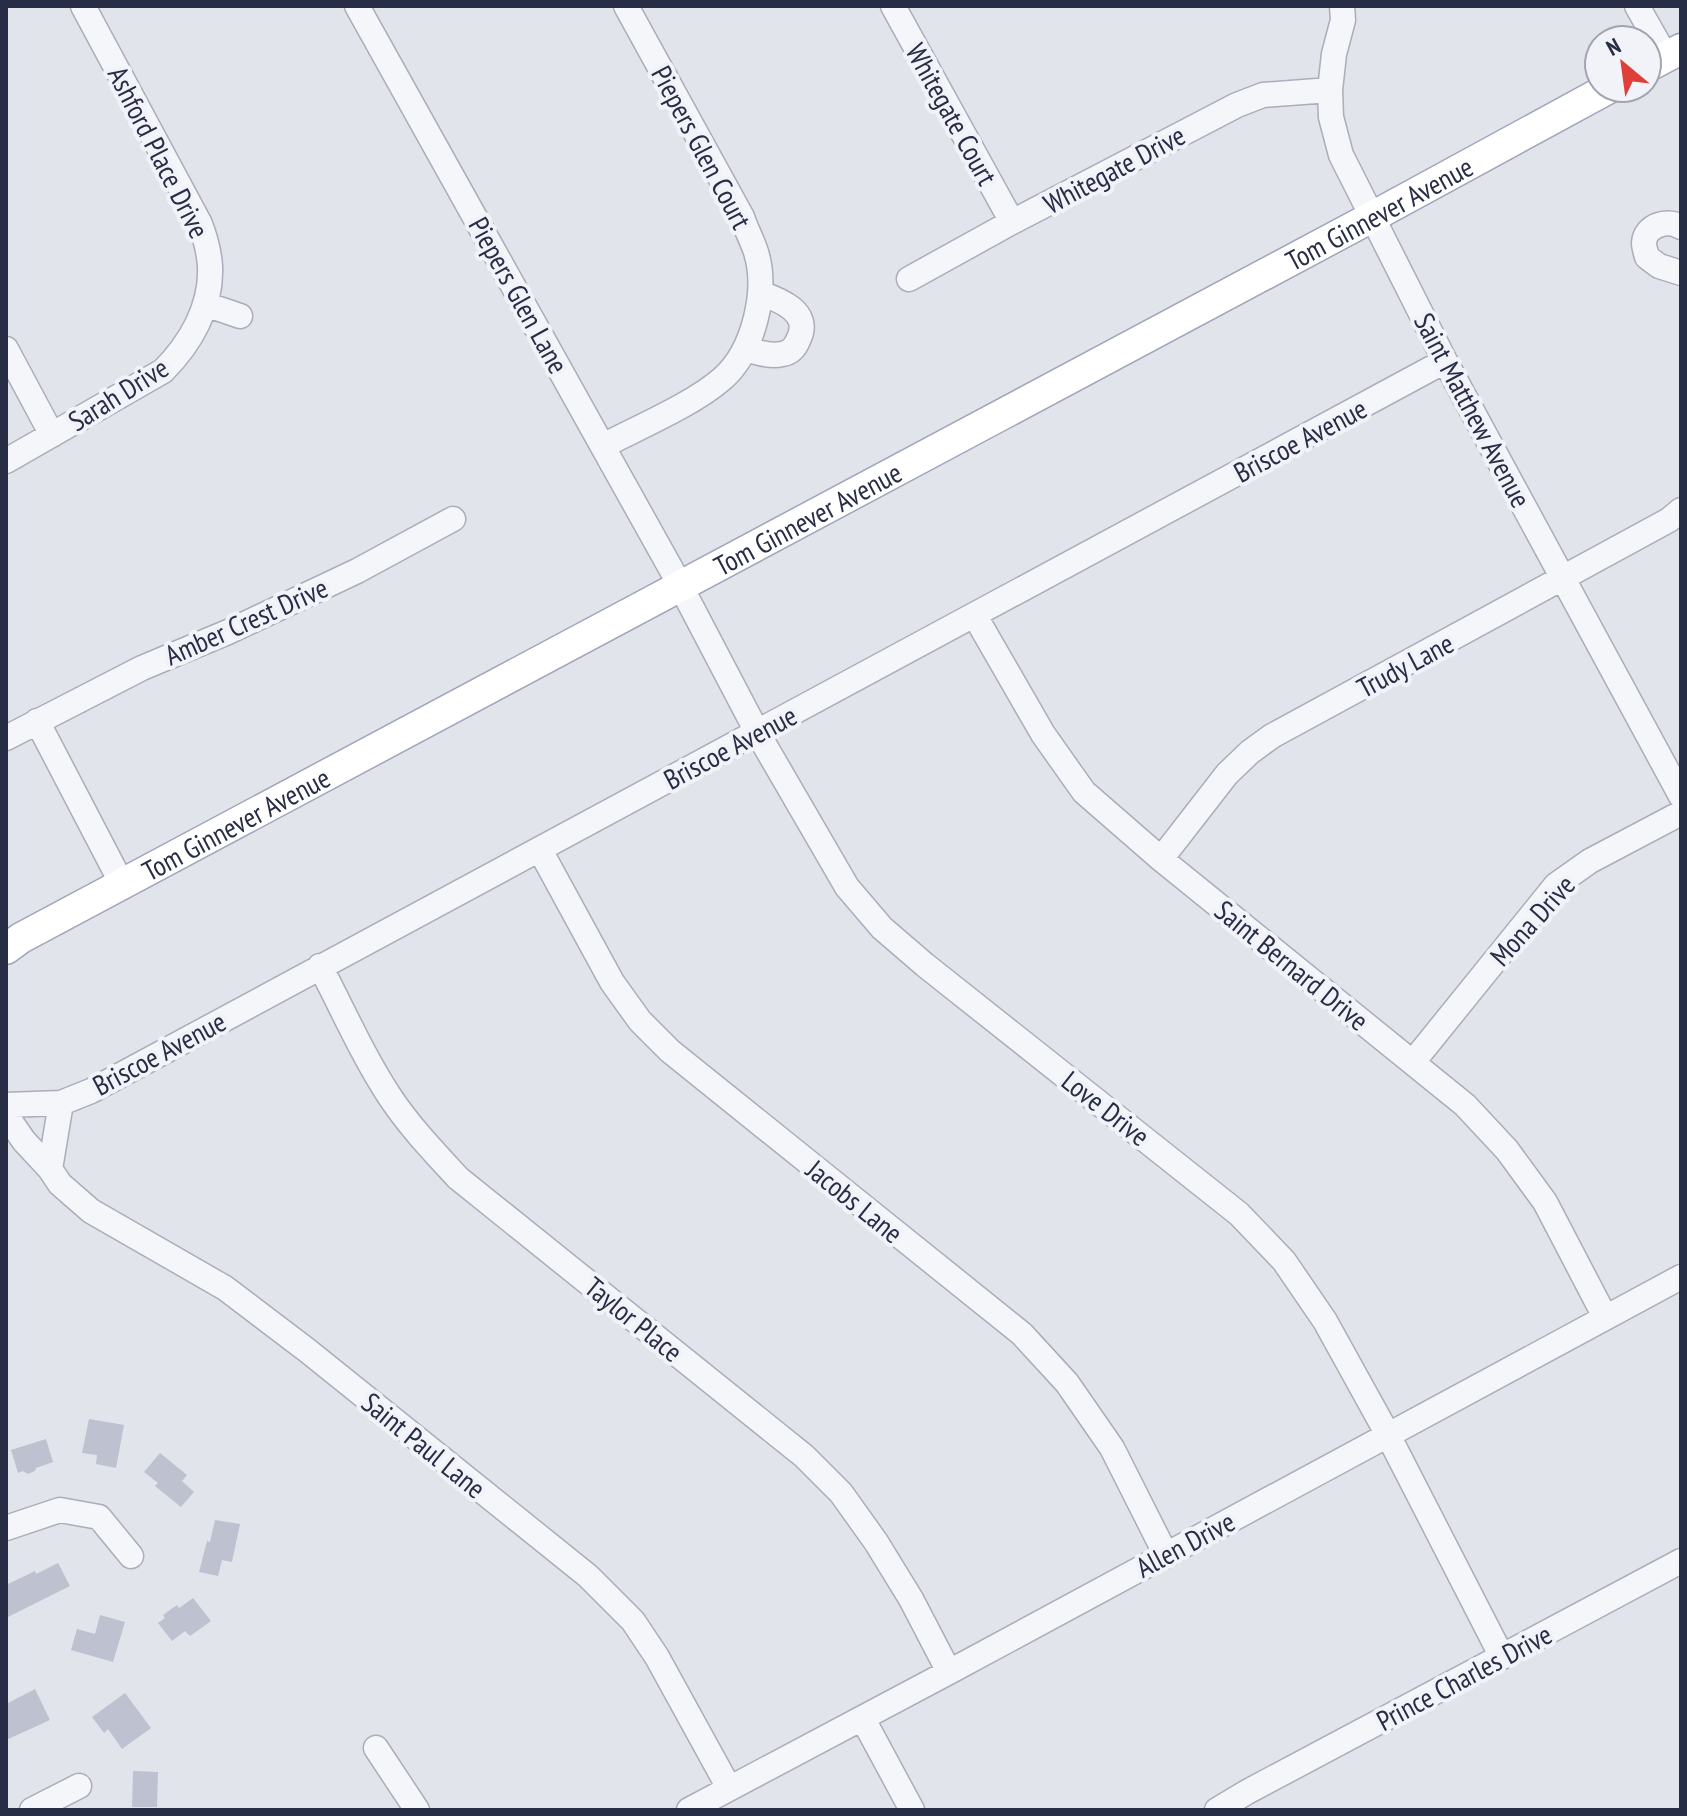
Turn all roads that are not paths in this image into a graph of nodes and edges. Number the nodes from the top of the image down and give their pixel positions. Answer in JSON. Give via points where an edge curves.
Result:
{"nodes":[{"id":1,"x":83,"y":6,"type":"edge"},
{"id":2,"x":357,"y":6,"type":"edge"},
{"id":3,"x":626,"y":6,"type":"edge"},
{"id":4,"x":1342,"y":6,"type":"edge"},
{"id":5,"x":1637,"y":6,"type":"edge"},
{"id":6,"x":904,"y":10,"type":"edge"},
{"id":7,"x":1665,"y":58,"type":"edge"},
{"id":8,"x":1330,"y":90,"type":"junction"},
{"id":9,"x":1583,"y":102,"type":"edge"},
{"id":10,"x":1372,"y":217,"type":"junction"},
{"id":11,"x":1012,"y":222,"type":"junction"},
{"id":12,"x":1681,"y":227,"type":"edge"},
{"id":13,"x":1681,"y":273,"type":"edge"},
{"id":14,"x":909,"y":279,"type":"dead end"},
{"id":15,"x":760,"y":293,"type":"junction"},
{"id":16,"x":205,"y":304,"type":"junction"},
{"id":17,"x":240,"y":316,"type":"dead end"},
{"id":18,"x":6,"y":349,"type":"edge"},
{"id":19,"x":745,"y":349,"type":"junction"},
{"id":20,"x":1445,"y":361,"type":"junction"},
{"id":21,"x":52,"y":435,"type":"junction"},
{"id":22,"x":603,"y":446,"type":"junction"},
{"id":23,"x":6,"y":461,"type":"edge"},
{"id":24,"x":1681,"y":510,"type":"edge"},
{"id":25,"x":453,"y":519,"type":"dead end"},
{"id":26,"x":1564,"y":579,"type":"junction"},
{"id":27,"x":680,"y":585,"type":"junction"},
{"id":28,"x":975,"y":616,"type":"junction"},
{"id":29,"x":37,"y":721,"type":"junction"},
{"id":30,"x":757,"y":732,"type":"junction"},
{"id":31,"x":6,"y":738,"type":"edge"},
{"id":32,"x":1681,"y":796,"type":"edge"},
{"id":33,"x":1681,"y":813,"type":"edge"},
{"id":34,"x":540,"y":850,"type":"junction"},
{"id":35,"x":1161,"y":859,"type":"junction"},
{"id":36,"x":122,"y":884,"type":"junction"},
{"id":37,"x":6,"y":949,"type":"edge"},
{"id":38,"x":320,"y":966,"type":"junction"},
{"id":39,"x":1413,"y":1062,"type":"junction"},
{"id":40,"x":61,"y":1103,"type":"junction"},
{"id":41,"x":6,"y":1105,"type":"edge"},
{"id":42,"x":6,"y":1115,"type":"edge"},
{"id":43,"x":50,"y":1169,"type":"junction"},
{"id":44,"x":1681,"y":1277,"type":"edge"},
{"id":45,"x":1605,"y":1317,"type":"junction"},
{"id":46,"x":1388,"y":1435,"type":"junction"},
{"id":47,"x":6,"y":1528,"type":"edge"},
{"id":48,"x":1166,"y":1555,"type":"junction"},
{"id":49,"x":131,"y":1556,"type":"dead end"},
{"id":50,"x":1681,"y":1561,"type":"edge"},
{"id":51,"x":1502,"y":1657,"type":"junction"},
{"id":52,"x":949,"y":1672,"type":"junction"},
{"id":53,"x":863,"y":1719,"type":"junction"},
{"id":54,"x":376,"y":1748,"type":"dead end"},
{"id":55,"x":79,"y":1786,"type":"dead end"},
{"id":56,"x":729,"y":1788,"type":"junction"},
{"id":57,"x":32,"y":1810,"type":"edge"},
{"id":58,"x":417,"y":1810,"type":"edge"},
{"id":59,"x":689,"y":1810,"type":"edge"},
{"id":60,"x":912,"y":1810,"type":"edge"},
{"id":61,"x":1217,"y":1810,"type":"edge"}],
"edges":[{"from":1,"to":16,"type":"street","name":"Ashford Place Drive","via":[[200,224],[210,267]]},
{"from":2,"to":22,"type":"street","name":"Piepers Glen Lane"},
{"from":3,"to":15,"type":"street","name":"Piepers Glen Court","via":[[742,217],[757,254]]},
{"from":4,"to":8,"type":"street","name":"Saint Matthew Avenue"},
{"from":5,"to":7,"type":"street"},
{"from":6,"to":11,"type":"street","name":"Whitegate Court"},
{"from":8,"to":10,"type":"street","name":"Saint Matthew Avenue","via":[[1341,155]]},
{"from":8,"to":11,"type":"street","name":"Whitegate Drive","via":[[1263,95],[1237,105]]},
{"from":9,"to":10,"type":"main road","name":"Tom Ginnever Avenue"},
{"from":10,"to":20,"type":"street","name":"Saint Matthew Avenue"},
{"from":10,"to":27,"type":"main road","name":"Tom Ginnever Avenue"},
{"from":11,"to":14,"type":"street","name":"Whitegate Drive"},
{"from":12,"to":13,"type":"street","via":[[1674,222],[1659,224],[1644,245],[1647,257]]},
{"from":15,"to":19,"type":"street","name":"Piepers Glen Court"},
{"from":15,"to":19,"type":"street","via":[[792,308],[801,318],[802,333],[784,354]]},
{"from":16,"to":17,"type":"street"},
{"from":16,"to":21,"type":"street","name":"Sarah Drive","via":[[192,337],[163,371]]},
{"from":18,"to":21,"type":"street"},
{"from":19,"to":22,"type":"street","name":"Piepers Glen Court","via":[[724,377],[698,396]]},
{"from":20,"to":26,"type":"street","name":"Saint Matthew Avenue"},
{"from":20,"to":28,"type":"street","name":"Briscoe Avenue"},
{"from":21,"to":23,"type":"street","name":"Sarah Drive"},
{"from":22,"to":27,"type":"street","name":"Piepers Glen Lane"},
{"from":24,"to":26,"type":"street","name":"Trudy Lane"},
{"from":25,"to":29,"type":"street","name":"Amber Crest Drive","via":[[357,571]]},
{"from":26,"to":32,"type":"street","name":"Saint Matthew Avenue"},
{"from":26,"to":35,"type":"street","name":"Trudy Lane","via":[[1272,736],[1227,774]]},
{"from":27,"to":30,"type":"street","name":"Love Drive"},
{"from":27,"to":36,"type":"main road","name":"Tom Ginnever Avenue"},
{"from":28,"to":30,"type":"street","name":"Briscoe Avenue"},
{"from":28,"to":35,"type":"street","name":"Saint Bernard Drive","via":[[1043,734],[1084,792]]},
{"from":29,"to":31,"type":"street","name":"Amber Crest Drive"},
{"from":29,"to":36,"type":"street"},
{"from":30,"to":34,"type":"street","name":"Briscoe Avenue"},
{"from":30,"to":46,"type":"street","name":"Love Drive","via":[[847,887],[882,928],[1239,1214],[1284,1261],[1325,1321]]},
{"from":33,"to":39,"type":"street","name":"Mona Drive","via":[[1556,885]]},
{"from":34,"to":38,"type":"street","name":"Briscoe Avenue"},
{"from":34,"to":48,"type":"street","name":"Jacobs Lane","via":[[612,982],[640,1021],[670,1051],[1022,1334],[1067,1383],[1112,1448]]},
{"from":35,"to":39,"type":"street","name":"Saint Bernard Drive"},
{"from":36,"to":37,"type":"main road","name":"Tom Ginnever Avenue"},
{"from":38,"to":40,"type":"street","name":"Briscoe Avenue"},
{"from":38,"to":52,"type":"street","name":"Taylor Place","via":[[369,1061],[419,1136],[458,1178],[804,1456],[841,1493],[904,1588]]},
{"from":39,"to":45,"type":"street","name":"Saint Bernard Drive","via":[[1465,1105],[1507,1150],[1545,1202]]},
{"from":40,"to":41,"type":"street","name":"Briscoe Avenue"},
{"from":40,"to":43,"type":"street"},
{"from":42,"to":43,"type":"street","name":"Saint Paul Lane"},
{"from":43,"to":56,"type":"street","name":"Saint Paul Lane","via":[[91,1211],[237,1297],[588,1576],[633,1621],[657,1657]]},
{"from":44,"to":45,"type":"street","name":"Allen Drive"},
{"from":45,"to":46,"type":"street","name":"Allen Drive"},
{"from":46,"to":48,"type":"street","name":"Allen Drive"},
{"from":46,"to":51,"type":"street","name":"Love Drive"},
{"from":47,"to":49,"type":"street","via":[[60,1510],[99,1517]]},
{"from":48,"to":52,"type":"street","name":"Allen Drive"},
{"from":50,"to":51,"type":"street","name":"Prince Charles Drive"},
{"from":51,"to":61,"type":"street","name":"Prince Charles Drive"},
{"from":52,"to":53,"type":"street","name":"Allen Drive"},
{"from":53,"to":56,"type":"street","name":"Allen Drive"},
{"from":53,"to":60,"type":"street"},
{"from":54,"to":58,"type":"street"},
{"from":55,"to":57,"type":"street"},
{"from":56,"to":59,"type":"street","name":"Allen Drive"}]}
